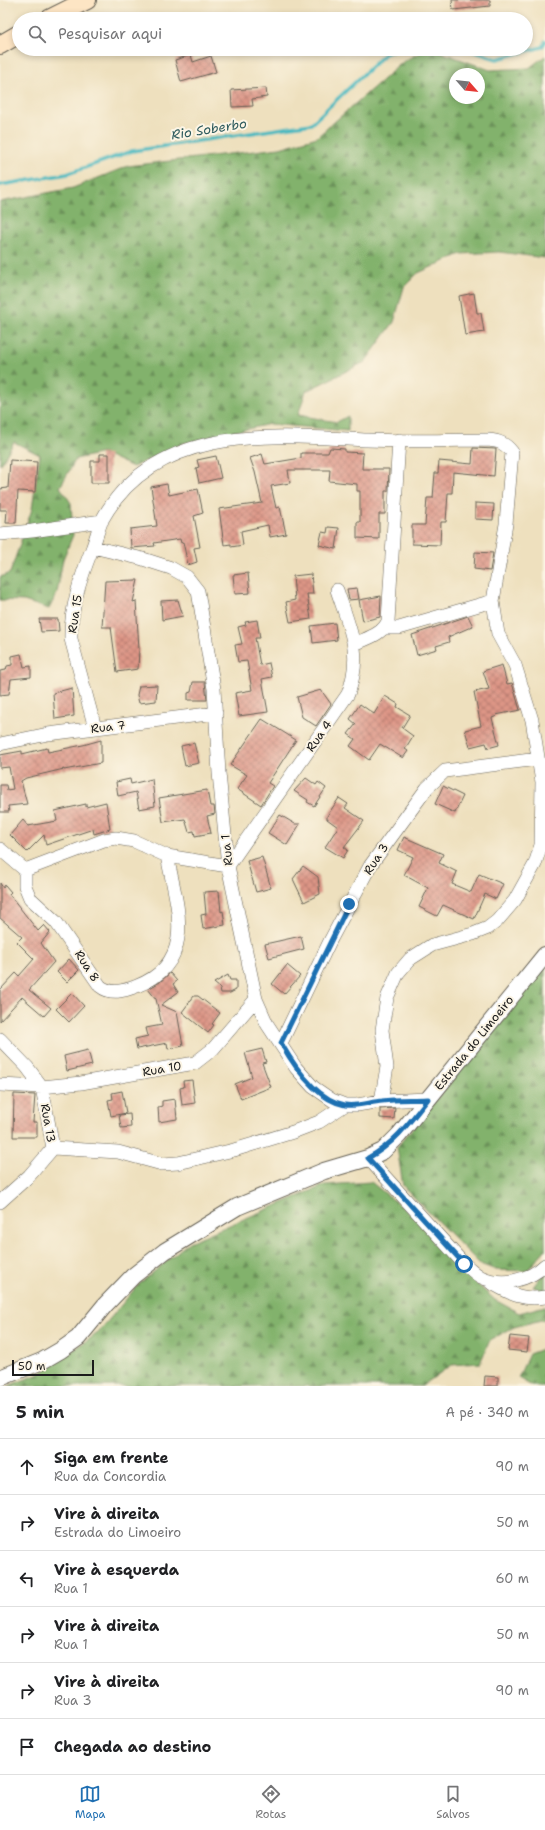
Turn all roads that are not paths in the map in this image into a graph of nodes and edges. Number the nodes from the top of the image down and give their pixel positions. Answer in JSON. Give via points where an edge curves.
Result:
{"nodes":[{"id":1,"x":87,"y":0,"type":"edge"},
{"id":2,"x":63,"y":12,"type":"edge"},
{"id":3,"x":12,"y":38,"type":"edge"},
{"id":4,"x":0,"y":45,"type":"edge"},
{"id":5,"x":399,"y":440,"type":"junction"},
{"id":6,"x":102,"y":521,"type":"junction"},
{"id":7,"x":0,"y":534,"type":"edge"},
{"id":8,"x":93,"y":547,"type":"junction"},
{"id":9,"x":337,"y":590,"type":"dead end"},
{"id":10,"x":493,"y":601,"type":"junction"},
{"id":11,"x":386,"y":628,"type":"junction"},
{"id":12,"x":355,"y":644,"type":"junction"},
{"id":13,"x":216,"y":713,"type":"junction"},
{"id":14,"x":95,"y":728,"type":"junction"},
{"id":15,"x":0,"y":744,"type":"edge"},
{"id":16,"x":538,"y":759,"type":"junction"},
{"id":17,"x":0,"y":849,"type":"edge"},
{"id":18,"x":167,"y":856,"type":"junction"},
{"id":19,"x":228,"y":866,"type":"junction"},
{"id":20,"x":25,"y":870,"type":"junction"},
{"id":21,"x":545,"y":955,"type":"edge"},
{"id":22,"x":256,"y":999,"type":"junction"},
{"id":23,"x":0,"y":1039,"type":"edge"},
{"id":24,"x":281,"y":1043,"type":"junction"},
{"id":25,"x":0,"y":1085,"type":"edge"},
{"id":26,"x":42,"y":1087,"type":"junction"},
{"id":27,"x":428,"y":1099,"type":"junction"},
{"id":28,"x":381,"y":1101,"type":"junction"},
{"id":29,"x":345,"y":1105,"type":"junction"},
{"id":30,"x":53,"y":1148,"type":"junction"},
{"id":31,"x":368,"y":1158,"type":"junction"},
{"id":32,"x":0,"y":1202,"type":"edge"},
{"id":33,"x":545,"y":1265,"type":"edge"},
{"id":34,"x":482,"y":1277,"type":"junction"},
{"id":35,"x":545,"y":1297,"type":"edge"},
{"id":36,"x":0,"y":1378,"type":"edge"}],
"edges":[{"from":1,"to":2,"type":"main road"},
{"from":3,"to":4,"type":"main road"},
{"from":5,"to":6,"type":"street","name":"Rua 15","via":[[281,436],[233,439],[195,447],[168,458],[144,472],[122,492]]},
{"from":5,"to":10,"type":"street","name":"Rua 15","via":[[500,441],[512,452],[506,524]]},
{"from":5,"to":11,"type":"street","via":[[390,604]]},
{"from":6,"to":7,"type":"street"},
{"from":6,"to":8,"type":"street","name":"Rua 15"},
{"from":8,"to":13,"type":"street","name":"Rua 1","via":[[142,558],[188,577],[198,591]]},
{"from":8,"to":14,"type":"street","name":"Rua 15","via":[[76,600],[71,627],[75,658]]},
{"from":9,"to":12,"type":"street","name":"Rua 4"},
{"from":10,"to":11,"type":"street","via":[[399,628]]},
{"from":10,"to":16,"type":"street","via":[[498,634],[515,665],[529,709]]},
{"from":11,"to":12,"type":"street"},
{"from":12,"to":19,"type":"street","name":"Rua 4","via":[[355,669],[348,694]]},
{"from":13,"to":14,"type":"street","name":"Rua 7"},
{"from":13,"to":19,"type":"street","name":"Rua 1"},
{"from":14,"to":15,"type":"street","name":"Rua 7"},
{"from":16,"to":24,"type":"street","name":"Rua 3","via":[[445,771],[426,788],[370,866],[330,941]]},
{"from":16,"to":28,"type":"street","via":[[542,782],[541,845],[535,864],[515,900],[497,921],[473,934],[432,945],[410,959],[398,973],[387,998],[382,1030],[387,1067]]},
{"from":17,"to":20,"type":"street"},
{"from":18,"to":19,"type":"street"},
{"from":18,"to":20,"type":"street","via":[[134,841],[116,838],[104,840]]},
{"from":18,"to":20,"type":"street","name":"Rua 8","via":[[177,906],[177,948],[169,964],[150,980],[114,992],[100,986],[56,922],[30,898],[25,886]]},
{"from":19,"to":22,"type":"street","name":"Rua 1"},
{"from":21,"to":27,"type":"street","name":"Estrada do Limoeiro"},
{"from":22,"to":24,"type":"street","name":"Rua 1","via":[[267,1024]]},
{"from":22,"to":26,"type":"street","name":"Rua 10","via":[[213,1049],[195,1063],[81,1083]]},
{"from":23,"to":26,"type":"street","name":"Rua 13"},
{"from":24,"to":29,"type":"street","name":"Rua 1","via":[[296,1068],[313,1086],[332,1100]]},
{"from":25,"to":26,"type":"street","name":"Rua 10"},
{"from":26,"to":30,"type":"street","name":"Rua 13"},
{"from":27,"to":28,"type":"street","name":"Rua 1"},
{"from":27,"to":31,"type":"street","name":"Estrada do Limoeiro","via":[[383,1151]]},
{"from":28,"to":29,"type":"street","name":"Rua 1"},
{"from":29,"to":30,"type":"street","via":[[319,1122],[293,1132],[234,1150],[178,1163],[162,1164],[118,1152]]},
{"from":30,"to":32,"type":"street","name":"Rua 13","via":[[29,1176]]},
{"from":31,"to":34,"type":"street","via":[[454,1252]]},
{"from":31,"to":36,"type":"street","name":"Estrada do Limoeiro","via":[[324,1171],[237,1207],[165,1251],[133,1276],[78,1338],[42,1361]]},
{"from":33,"to":34,"type":"street","via":[[537,1273],[523,1279],[505,1282]]},
{"from":34,"to":35,"type":"street","via":[[515,1296]]}]}
